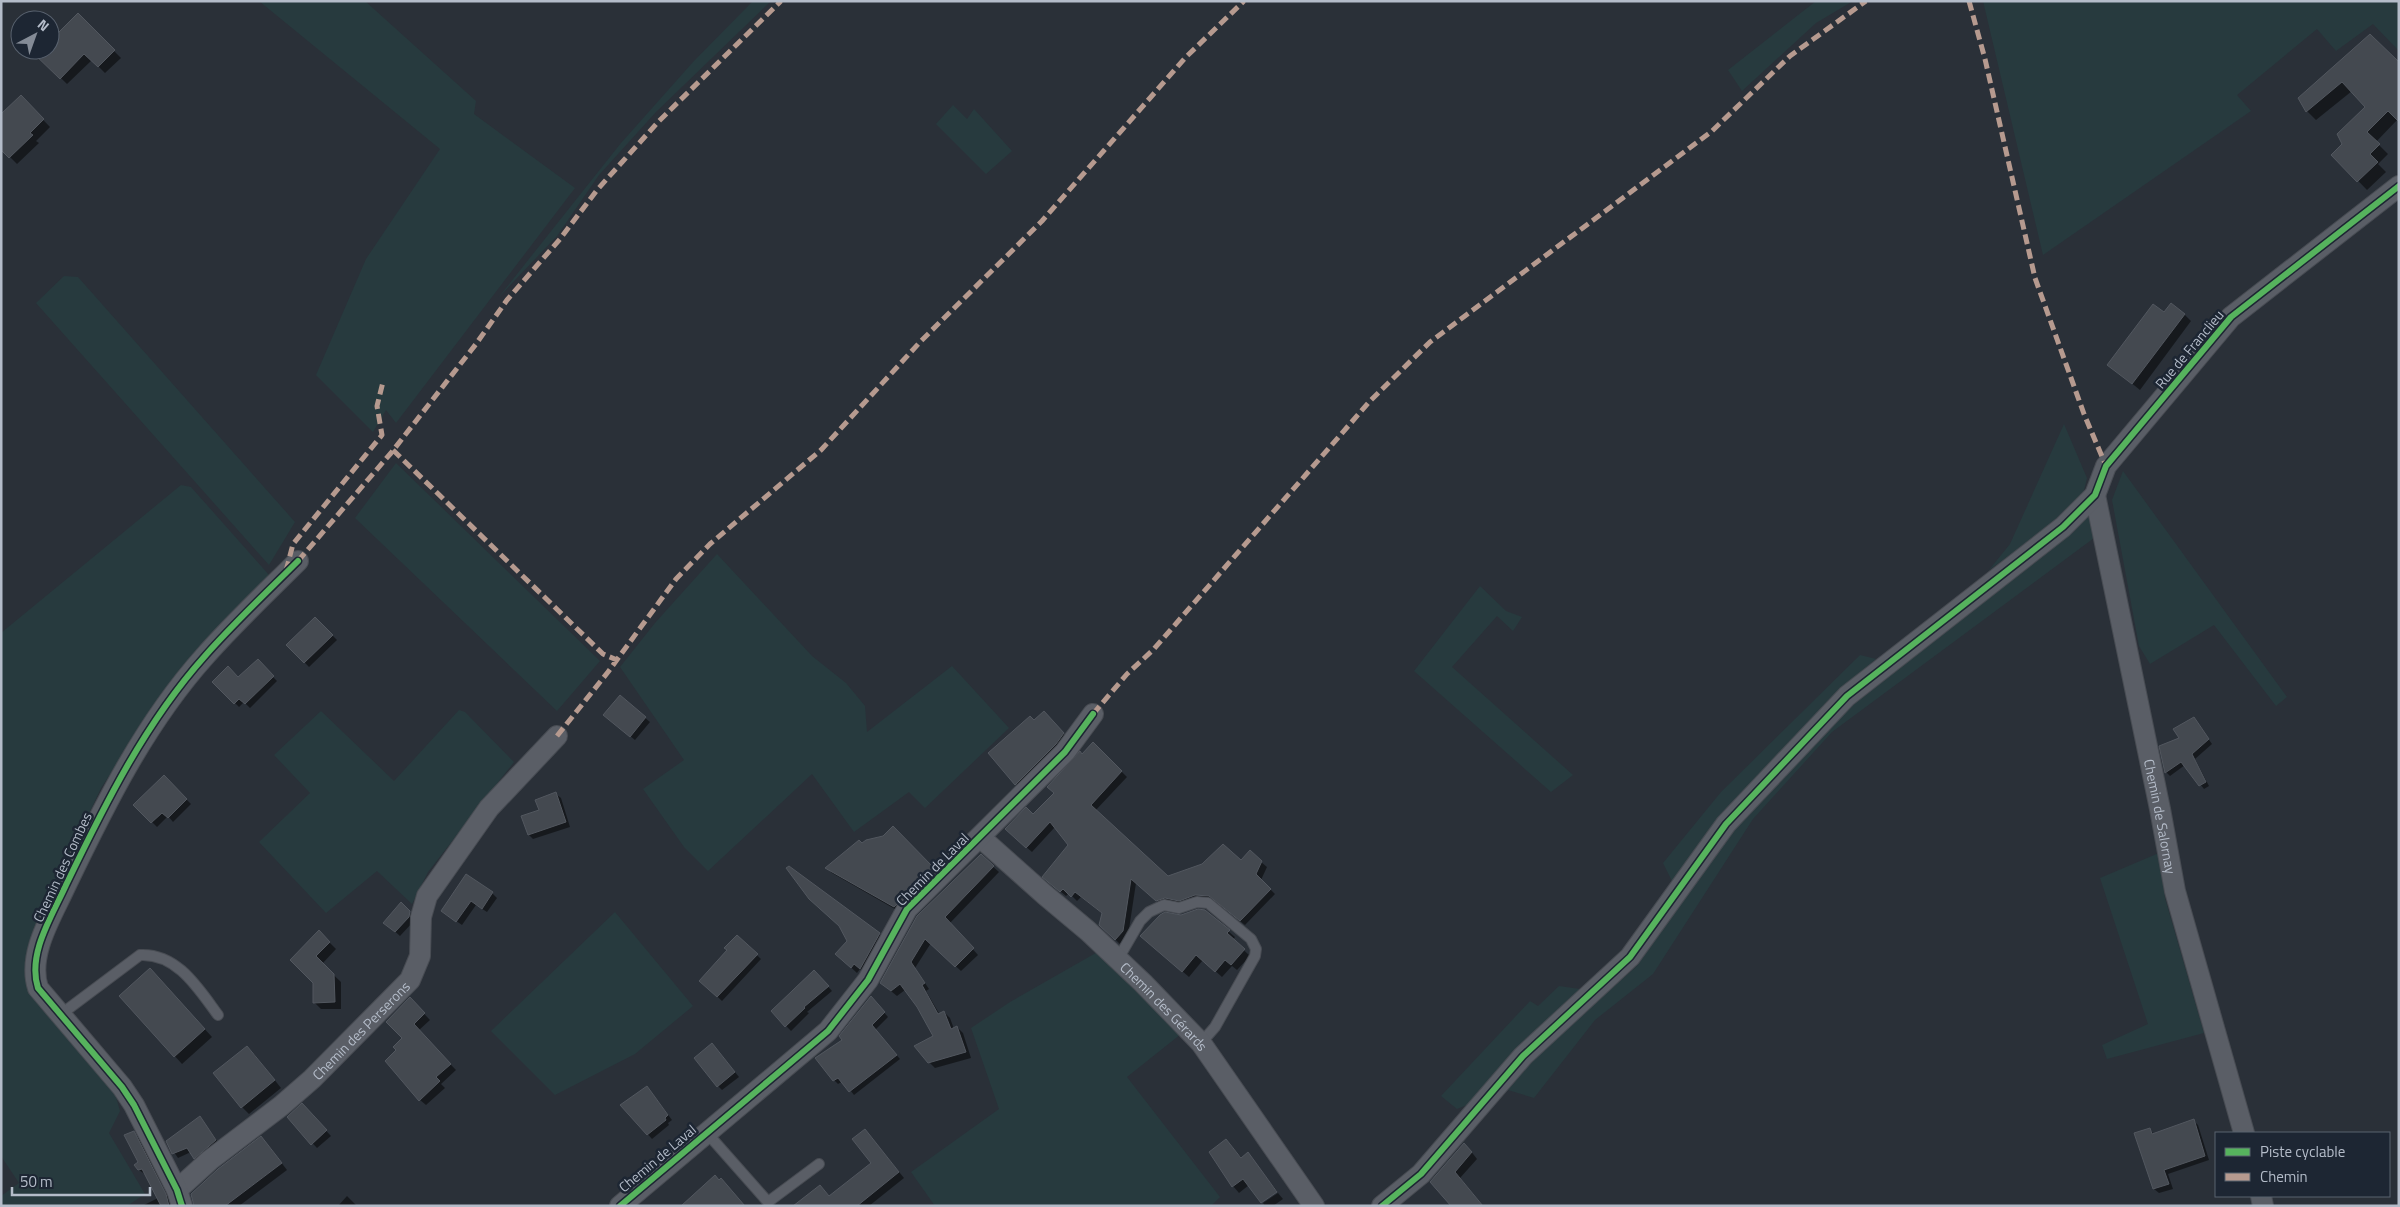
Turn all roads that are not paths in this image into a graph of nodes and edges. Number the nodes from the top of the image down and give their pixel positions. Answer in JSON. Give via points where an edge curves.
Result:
{"nodes":[{"id":1,"x":2399,"y":186,"type":"edge"},
{"id":2,"x":2095,"y":495,"type":"junction"},
{"id":3,"x":298,"y":561,"type":"dead end"},
{"id":4,"x":1093,"y":714,"type":"dead end"},
{"id":5,"x":557,"y":736,"type":"dead end"},
{"id":6,"x":981,"y":838,"type":"junction"},
{"id":7,"x":1118,"y":959,"type":"junction"},
{"id":8,"x":60,"y":1015,"type":"junction"},
{"id":9,"x":218,"y":1015,"type":"dead end"},
{"id":10,"x":1201,"y":1043,"type":"junction"},
{"id":11,"x":2244,"y":1132,"type":"edge"},
{"id":12,"x":707,"y":1133,"type":"junction"},
{"id":13,"x":819,"y":1164,"type":"dead end"},
{"id":14,"x":180,"y":1198,"type":"edge"},
{"id":15,"x":620,"y":1206,"type":"edge"},
{"id":16,"x":1314,"y":1206,"type":"edge"},
{"id":17,"x":1382,"y":1206,"type":"edge"}],
"edges":[{"from":1,"to":2,"type":"street","name":"Rue de Franclieu","via":[[2231,317],[2106,466]]},
{"from":2,"to":11,"type":"street","name":"Chemin de Salornay","via":[[2175,892]]},
{"from":2,"to":17,"type":"street","via":[[2038,548],[1847,696],[1726,824],[1630,957],[1523,1056],[1421,1174]]},
{"from":3,"to":8,"type":"street","name":"Chemin des Combes","via":[[205,656],[171,698],[123,771],[50,920],[38,952],[34,974],[38,988]]},
{"from":4,"to":6,"type":"street","name":"Chemin de Laval","via":[[1065,752]]},
{"from":5,"to":14,"type":"street","name":"Chemin des Perserons","via":[[489,808],[427,896],[421,917],[420,956],[410,980],[282,1106],[210,1160]]},
{"from":6,"to":7,"type":"street","name":"Chemin des Gérards"},
{"from":6,"to":12,"type":"street","name":"Chemin de Laval","via":[[907,909],[868,980],[828,1031]]},
{"from":7,"to":10,"type":"street","name":"Chemin des Gérards"},
{"from":7,"to":10,"type":"lane","via":[[1140,921],[1148,912],[1164,905],[1179,908],[1197,902],[1208,904],[1251,939],[1256,949],[1255,956],[1215,1028]]},
{"from":8,"to":9,"type":"lane","via":[[140,955],[152,954],[167,959],[193,981]]},
{"from":8,"to":14,"type":"street","name":"Chemin des Combes","via":[[134,1105]]},
{"from":10,"to":16,"type":"street","name":"Chemin des Gérards"},
{"from":12,"to":13,"type":"lane","via":[[768,1202]]},
{"from":12,"to":15,"type":"street","name":"Chemin de Laval"}]}
